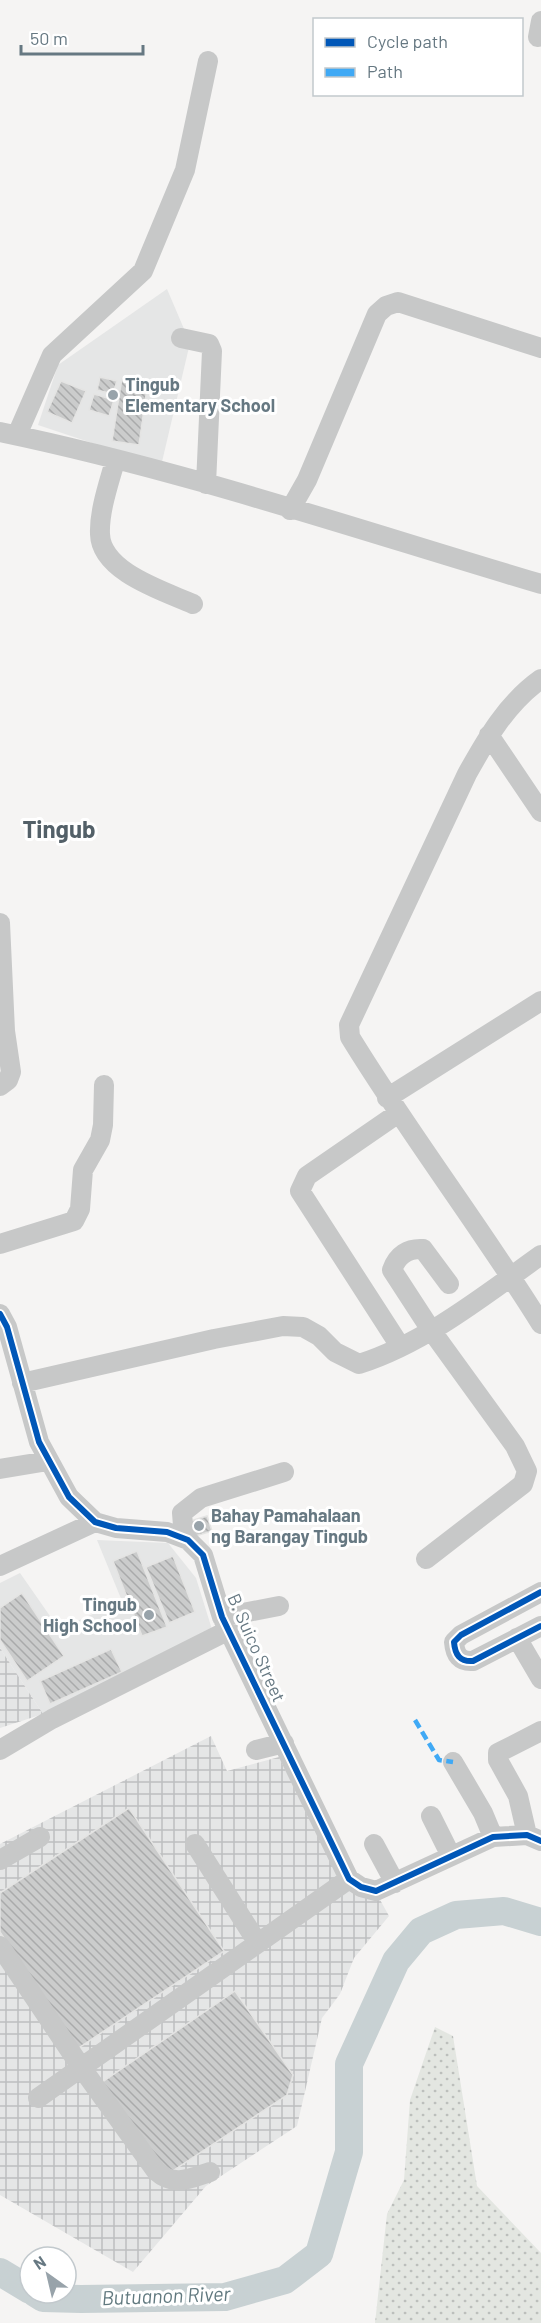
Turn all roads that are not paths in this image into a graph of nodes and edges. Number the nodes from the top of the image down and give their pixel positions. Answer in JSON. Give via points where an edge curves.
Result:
{"nodes":[{"id":1,"x":208,"y":61,"type":"dead end"},
{"id":2,"x":181,"y":338,"type":"dead end"},
{"id":3,"x":541,"y":348,"type":"edge"},
{"id":4,"x":8,"y":434,"type":"edge"},
{"id":5,"x":115,"y":460,"type":"junction"},
{"id":6,"x":206,"y":484,"type":"junction"},
{"id":7,"x":291,"y":510,"type":"junction"},
{"id":8,"x":541,"y":584,"type":"edge"},
{"id":9,"x":193,"y":604,"type":"dead end"},
{"id":10,"x":541,"y":679,"type":"edge"},
{"id":11,"x":489,"y":735,"type":"junction"},
{"id":12,"x":541,"y":812,"type":"edge"},
{"id":13,"x":0,"y":923,"type":"edge"},
{"id":14,"x":541,"y":1002,"type":"edge"},
{"id":15,"x":104,"y":1085,"type":"dead end"},
{"id":16,"x":0,"y":1086,"type":"edge"},
{"id":17,"x":392,"y":1106,"type":"junction"},
{"id":18,"x":0,"y":1244,"type":"edge"},
{"id":19,"x":541,"y":1255,"type":"edge"},
{"id":20,"x":511,"y":1276,"type":"junction"},
{"id":21,"x":449,"y":1284,"type":"dead end"},
{"id":22,"x":1,"y":1318,"type":"edge"},
{"id":23,"x":541,"y":1324,"type":"edge"},
{"id":24,"x":431,"y":1330,"type":"junction"},
{"id":25,"x":400,"y":1346,"type":"junction"},
{"id":26,"x":22,"y":1383,"type":"junction"},
{"id":27,"x":48,"y":1461,"type":"junction"},
{"id":28,"x":0,"y":1469,"type":"edge"},
{"id":29,"x":284,"y":1472,"type":"dead end"},
{"id":30,"x":95,"y":1522,"type":"junction"},
{"id":31,"x":184,"y":1538,"type":"junction"},
{"id":32,"x":426,"y":1559,"type":"dead end"},
{"id":33,"x":0,"y":1566,"type":"edge"},
{"id":34,"x":541,"y":1592,"type":"edge"},
{"id":35,"x":279,"y":1606,"type":"dead end"},
{"id":36,"x":226,"y":1623,"type":"junction"},
{"id":37,"x":541,"y":1626,"type":"edge"},
{"id":38,"x":518,"y":1638,"type":"junction"},
{"id":39,"x":541,"y":1679,"type":"edge"},
{"id":40,"x":541,"y":1731,"type":"edge"},
{"id":41,"x":284,"y":1743,"type":"junction"},
{"id":42,"x":0,"y":1750,"type":"edge"},
{"id":43,"x":256,"y":1750,"type":"dead end"},
{"id":44,"x":453,"y":1762,"type":"dead end"},
{"id":45,"x":430,"y":1816,"type":"dead end"},
{"id":46,"x":40,"y":1837,"type":"dead end"},
{"id":47,"x":493,"y":1837,"type":"junction"},
{"id":48,"x":534,"y":1838,"type":"edge"},
{"id":49,"x":195,"y":1844,"type":"dead end"},
{"id":50,"x":374,"y":1844,"type":"dead end"},
{"id":51,"x":451,"y":1856,"type":"junction"},
{"id":52,"x":0,"y":1860,"type":"edge"},
{"id":53,"x":349,"y":1879,"type":"junction"},
{"id":54,"x":395,"y":1883,"type":"junction"},
{"id":55,"x":257,"y":1942,"type":"junction"},
{"id":56,"x":0,"y":1946,"type":"edge"},
{"id":57,"x":81,"y":2067,"type":"junction"},
{"id":58,"x":38,"y":2098,"type":"dead end"},
{"id":59,"x":210,"y":2172,"type":"dead end"}],
"edges":[{"from":1,"to":4,"type":"street","via":[[185,170],[143,271],[52,355]]},
{"from":2,"to":6,"type":"street","via":[[209,344],[212,351]]},
{"from":3,"to":7,"type":"street","via":[[398,302],[386,306],[377,314]]},
{"from":4,"to":5,"type":"street"},
{"from":5,"to":6,"type":"street"},
{"from":5,"to":9,"type":"street","via":[[99,535],[108,555],[124,573]]},
{"from":6,"to":7,"type":"street"},
{"from":7,"to":8,"type":"street"},
{"from":10,"to":11,"type":"street","via":[[520,693]]},
{"from":11,"to":12,"type":"street"},
{"from":11,"to":17,"type":"street","via":[[349,1024],[350,1037]]},
{"from":13,"to":16,"type":"street","via":[[11,1072]]},
{"from":14,"to":17,"type":"street"},
{"from":15,"to":18,"type":"street","via":[[103,1125],[83,1170],[80,1209],[74,1221]]},
{"from":17,"to":20,"type":"street"},
{"from":17,"to":25,"type":"street","via":[[307,1176],[300,1191]]},
{"from":19,"to":20,"type":"street"},
{"from":20,"to":23,"type":"street"},
{"from":20,"to":24,"type":"street"},
{"from":21,"to":24,"type":"street","via":[[423,1249],[413,1249],[395,1261],[392,1270]]},
{"from":22,"to":26,"type":"street"},
{"from":24,"to":25,"type":"street"},
{"from":24,"to":32,"type":"street","via":[[515,1446],[527,1471],[523,1484]]},
{"from":25,"to":26,"type":"street","via":[[359,1364],[334,1352],[319,1336],[303,1328],[283,1326]]},
{"from":26,"to":27,"type":"street"},
{"from":27,"to":28,"type":"street"},
{"from":27,"to":30,"type":"street","via":[[69,1497]]},
{"from":29,"to":31,"type":"street","via":[[201,1498],[182,1513]]},
{"from":30,"to":31,"type":"street"},
{"from":30,"to":33,"type":"street"},
{"from":31,"to":36,"type":"street","name":"B. Suico Street","via":[[203,1555]]},
{"from":34,"to":38,"type":"street","via":[[461,1635],[454,1642],[454,1649],[460,1659],[473,1661]]},
{"from":35,"to":36,"type":"street"},
{"from":36,"to":41,"type":"street","name":"B. Suico Street"},
{"from":36,"to":42,"type":"street"},
{"from":37,"to":38,"type":"street"},
{"from":38,"to":39,"type":"street"},
{"from":40,"to":48,"type":"street","via":[[498,1753]]},
{"from":41,"to":43,"type":"street"},
{"from":41,"to":53,"type":"street","name":"B. Suico Street"},
{"from":44,"to":47,"type":"street"},
{"from":45,"to":51,"type":"street"},
{"from":46,"to":52,"type":"street"},
{"from":47,"to":48,"type":"street"},
{"from":47,"to":51,"type":"street"},
{"from":49,"to":55,"type":"street"},
{"from":50,"to":54,"type":"street"},
{"from":51,"to":54,"type":"street"},
{"from":53,"to":54,"type":"street","via":[[376,1891]]},
{"from":53,"to":55,"type":"street"},
{"from":55,"to":57,"type":"street"},
{"from":56,"to":57,"type":"street"},
{"from":57,"to":58,"type":"street"},
{"from":57,"to":59,"type":"street","via":[[164,2178],[178,2182]]}]}
